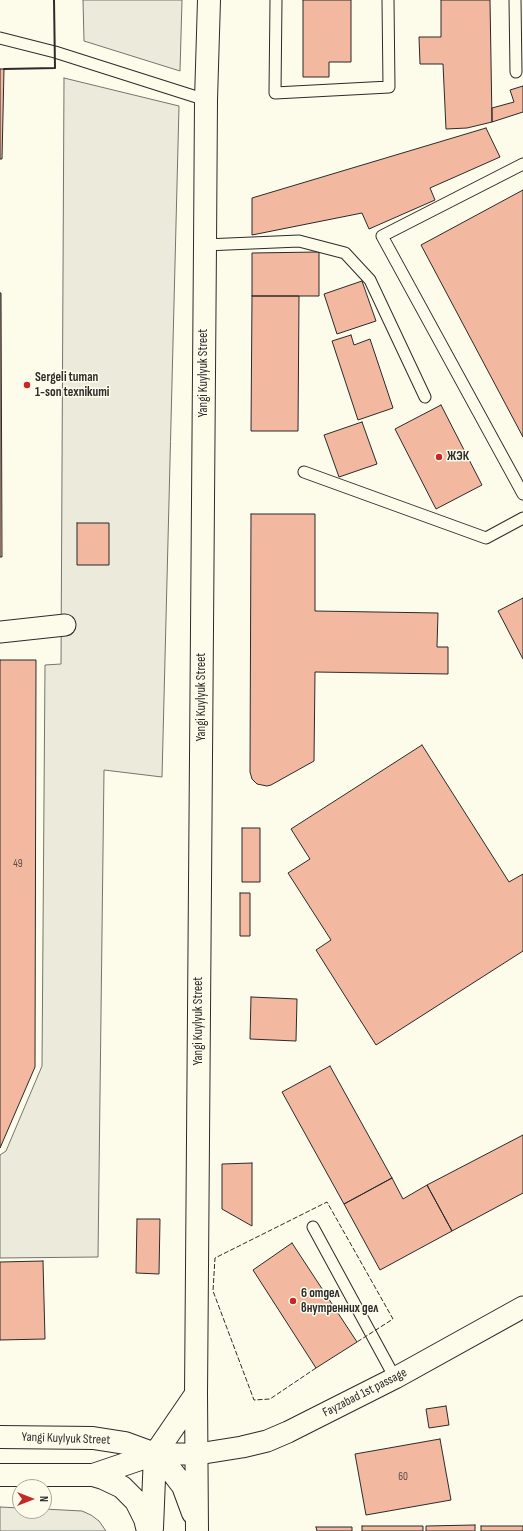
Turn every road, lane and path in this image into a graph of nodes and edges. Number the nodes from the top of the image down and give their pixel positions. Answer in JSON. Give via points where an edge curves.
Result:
{"nodes":[{"id":1,"x":209,"y":0,"type":"edge"},
{"id":2,"x":276,"y":0,"type":"edge"},
{"id":3,"x":388,"y":0,"type":"edge"},
{"id":4,"x":515,"y":0,"type":"edge"},
{"id":5,"x":519,"y":21,"type":"edge"},
{"id":6,"x":0,"y":38,"type":"edge"},
{"id":7,"x":516,"y":72,"type":"dead end"},
{"id":8,"x":206,"y":100,"type":"junction"},
{"id":9,"x":523,"y":164,"type":"edge"},
{"id":10,"x":205,"y":245,"type":"junction"},
{"id":11,"x":425,"y":397,"type":"dead end"},
{"id":12,"x":304,"y":472,"type":"dead end"},
{"id":13,"x":523,"y":494,"type":"edge"},
{"id":14,"x":523,"y":518,"type":"edge"},
{"id":15,"x":65,"y":625,"type":"dead end"},
{"id":16,"x":0,"y":632,"type":"edge"},
{"id":17,"x":313,"y":1227,"type":"dead end"},
{"id":18,"x":523,"y":1307,"type":"edge"},
{"id":19,"x":395,"y":1378,"type":"junction"},
{"id":20,"x":196,"y":1394,"type":"junction"},
{"id":21,"x":0,"y":1437,"type":"edge"},
{"id":22,"x":155,"y":1454,"type":"junction"},
{"id":23,"x":198,"y":1454,"type":"junction"},
{"id":24,"x":0,"y":1475,"type":"edge"},
{"id":25,"x":93,"y":1475,"type":"junction"},
{"id":26,"x":197,"y":1529,"type":"edge"},
{"id":27,"x":148,"y":1531,"type":"edge"},
{"id":28,"x":151,"y":1531,"type":"edge"}],
"edges":[{"from":1,"to":8,"type":"street","name":"Yangi Kuylyuk Street"},
{"from":2,"to":3,"type":"lane","via":[[275,93],[389,87]]},
{"from":4,"to":5,"type":"lane"},
{"from":5,"to":7,"type":"lane"},
{"from":6,"to":8,"type":"lane","via":[[55,52]]},
{"from":8,"to":10,"type":"street","name":"Yangi Kuylyuk Street"},
{"from":9,"to":13,"type":"lane","via":[[382,236]]},
{"from":10,"to":11,"type":"lane","via":[[299,241],[345,253],[370,280]]},
{"from":10,"to":20,"type":"street","name":"Yangi Kuylyuk Street"},
{"from":12,"to":14,"type":"lane","via":[[486,538]]},
{"from":15,"to":16,"type":"street"},
{"from":17,"to":19,"type":"lane"},
{"from":18,"to":19,"type":"street","name":"Fayzabad 1st passage"},
{"from":19,"to":23,"type":"street","name":"Fayzabad 1st passage","via":[[267,1441]]},
{"from":20,"to":22,"type":"street"},
{"from":20,"to":23,"type":"street","name":"Yangi Kuylyuk Street"},
{"from":21,"to":22,"type":"street","name":"Yangi Kuylyuk Street","via":[[93,1438],[125,1443]]},
{"from":22,"to":23,"type":"street","name":"Fayzabad 1st passage"},
{"from":22,"to":25,"type":"street"},
{"from":22,"to":26,"type":"street","via":[[183,1486]]},
{"from":22,"to":28,"type":"street"},
{"from":23,"to":26,"type":"street","name":"Yangi Kuylyuk Street"},
{"from":24,"to":25,"type":"street"},
{"from":25,"to":27,"type":"street","via":[[112,1482],[129,1493],[141,1509]]}]}
